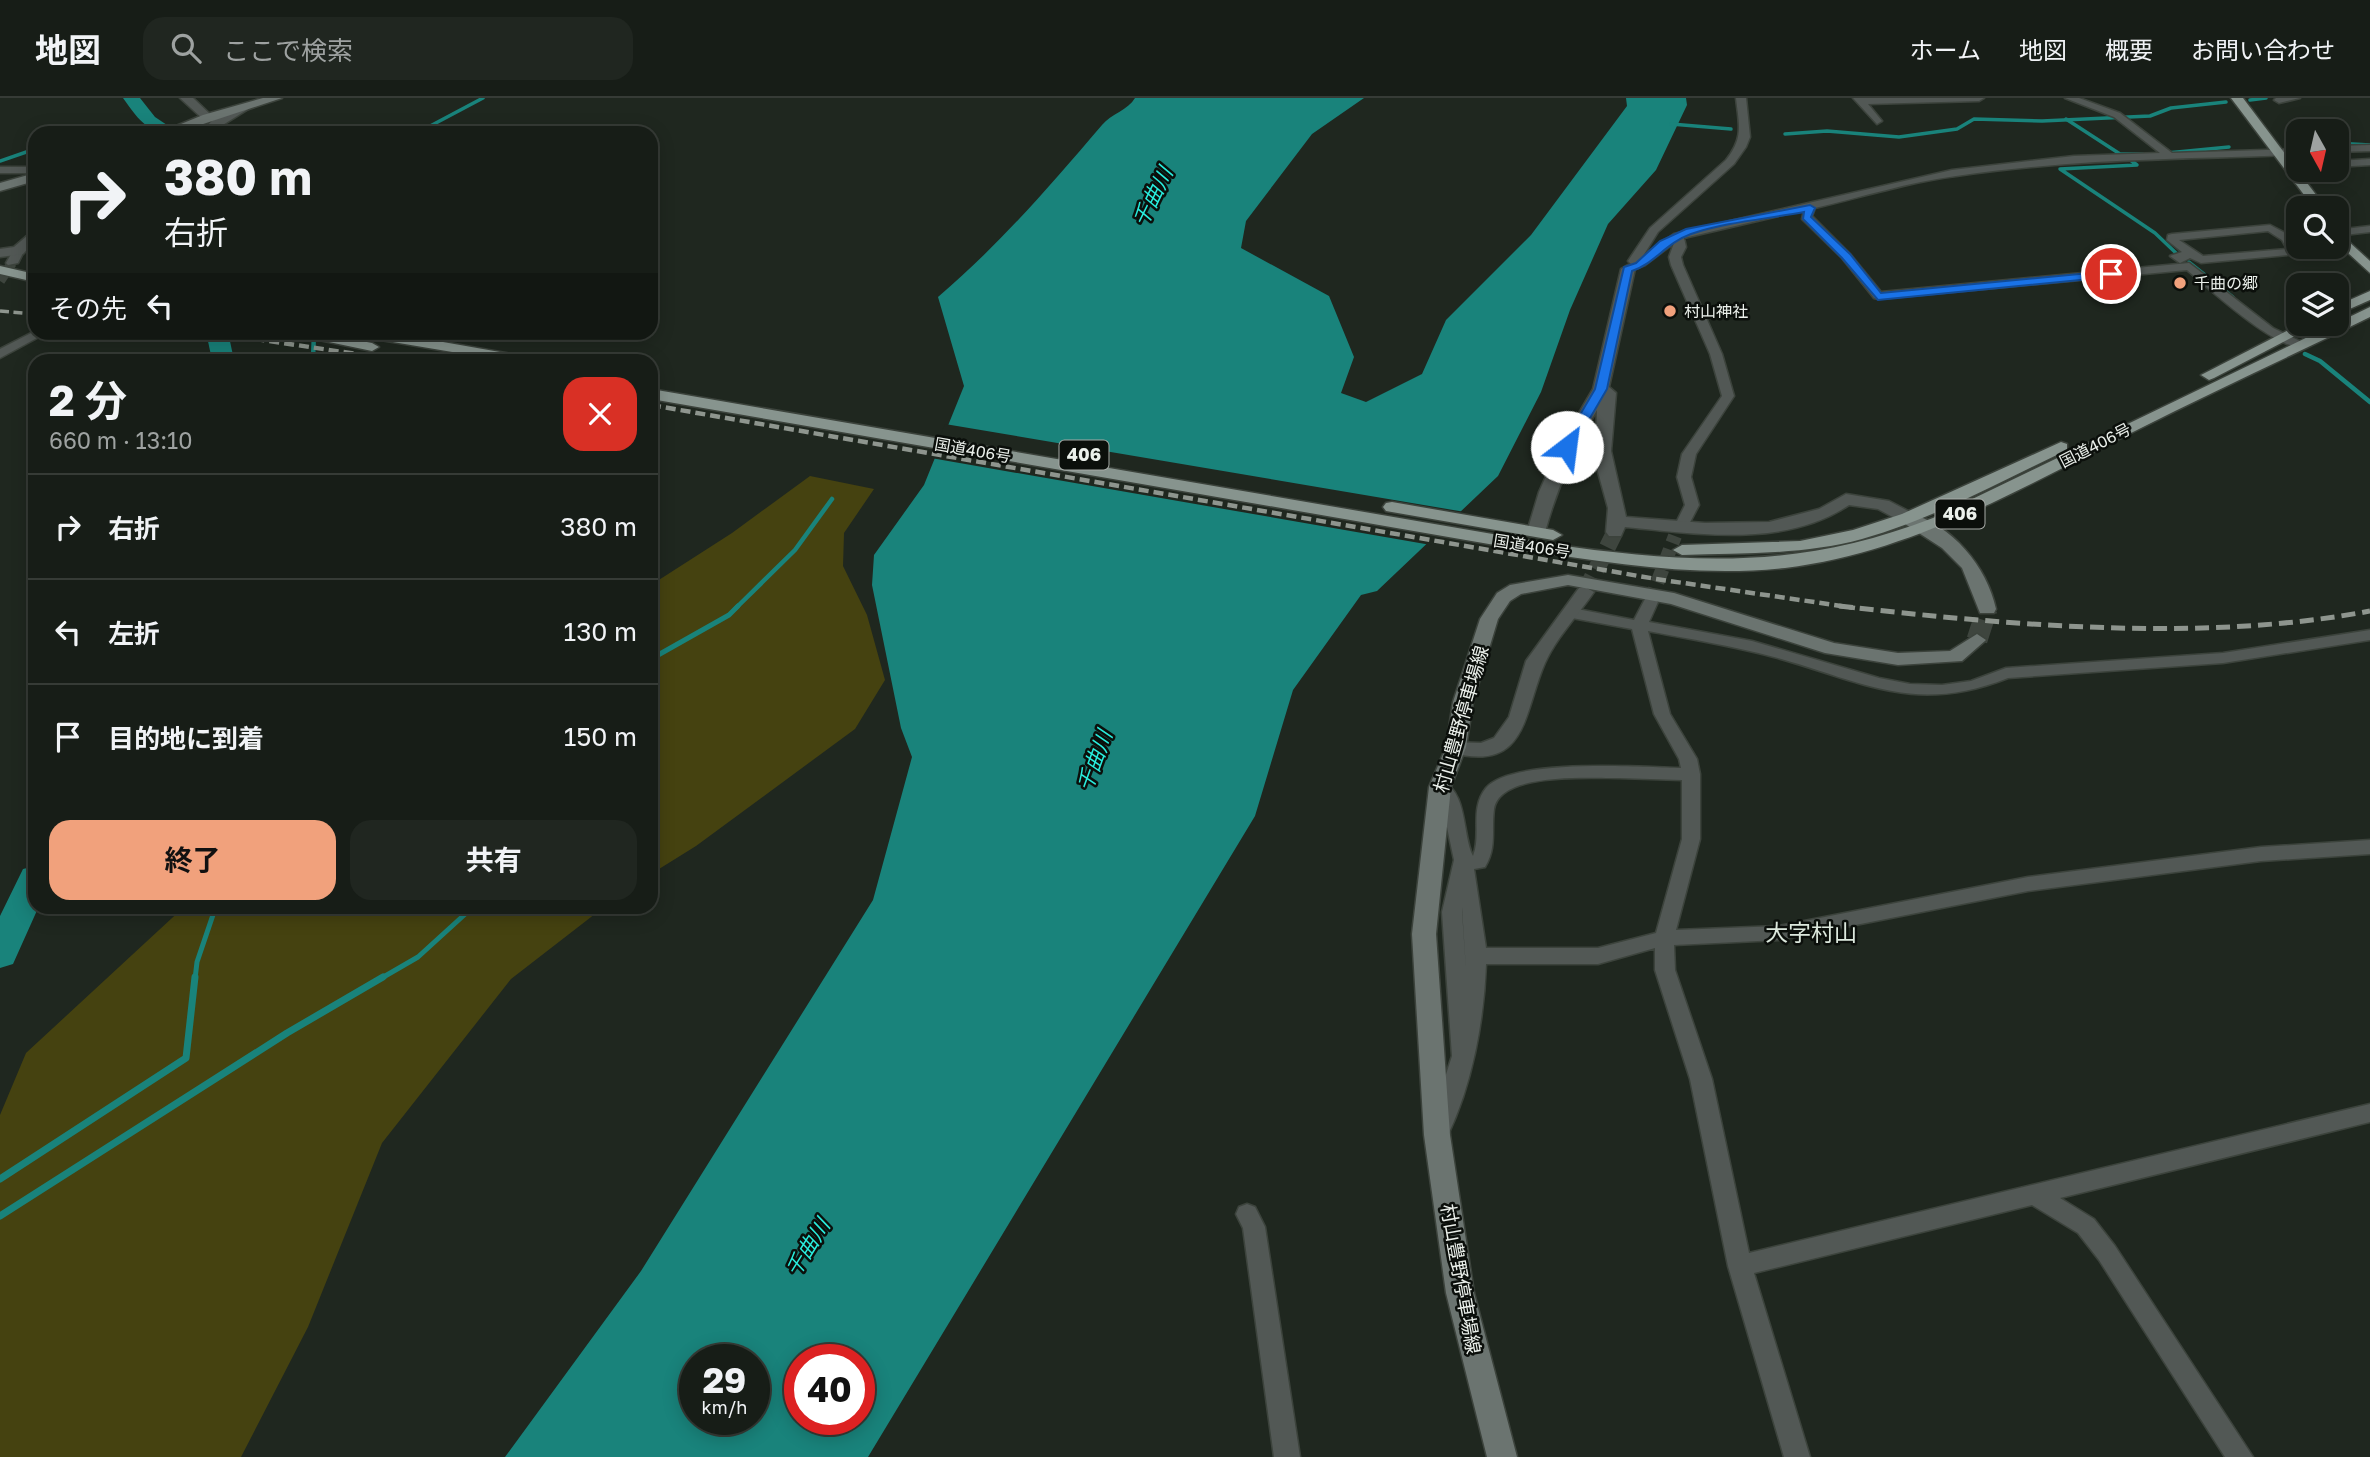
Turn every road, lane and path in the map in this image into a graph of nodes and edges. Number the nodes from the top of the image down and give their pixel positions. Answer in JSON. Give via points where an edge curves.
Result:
{"nodes":[{"id":1,"x":186,"y":98,"type":"edge"},
{"id":2,"x":276,"y":98,"type":"edge"},
{"id":3,"x":1741,"y":98,"type":"edge"},
{"id":4,"x":1979,"y":98,"type":"edge"},
{"id":5,"x":2070,"y":98,"type":"edge"},
{"id":6,"x":2237,"y":98,"type":"edge"},
{"id":7,"x":2295,"y":98,"type":"edge"},
{"id":8,"x":1858,"y":99,"type":"edge"},
{"id":9,"x":2283,"y":99,"type":"edge"},
{"id":10,"x":249,"y":105,"type":"junction"},
{"id":11,"x":202,"y":119,"type":"junction"},
{"id":12,"x":1877,"y":121,"type":"dead end"},
{"id":13,"x":184,"y":126,"type":"edge"},
{"id":14,"x":212,"y":126,"type":"edge"},
{"id":15,"x":2349,"y":148,"type":"edge"},
{"id":16,"x":2353,"y":148,"type":"junction"},
{"id":17,"x":2370,"y":148,"type":"edge"},
{"id":18,"x":2278,"y":152,"type":"junction"},
{"id":19,"x":2286,"y":152,"type":"edge"},
{"id":20,"x":2170,"y":156,"type":"junction"},
{"id":21,"x":2370,"y":160,"type":"edge"},
{"id":22,"x":2349,"y":162,"type":"edge"},
{"id":23,"x":0,"y":170,"type":"edge"},
{"id":24,"x":28,"y":170,"type":"edge"},
{"id":25,"x":28,"y":179,"type":"edge"},
{"id":26,"x":0,"y":187,"type":"edge"},
{"id":27,"x":2311,"y":196,"type":"edge"},
{"id":28,"x":1810,"y":208,"type":"junction"},
{"id":29,"x":2370,"y":229,"type":"edge"},
{"id":30,"x":2349,"y":232,"type":"edge"},
{"id":31,"x":1678,"y":236,"type":"junction"},
{"id":32,"x":28,"y":241,"type":"edge"},
{"id":33,"x":2349,"y":247,"type":"edge"},
{"id":34,"x":0,"y":253,"type":"edge"},
{"id":35,"x":2190,"y":260,"type":"junction"},
{"id":36,"x":10,"y":261,"type":"edge"},
{"id":37,"x":1628,"y":269,"type":"junction"},
{"id":38,"x":2370,"y":269,"type":"edge"},
{"id":39,"x":28,"y":273,"type":"edge"},
{"id":40,"x":0,"y":281,"type":"edge"},
{"id":41,"x":28,"y":287,"type":"edge"},
{"id":42,"x":2370,"y":295,"type":"edge"},
{"id":43,"x":2349,"y":306,"type":"edge"},
{"id":44,"x":2365,"y":316,"type":"edge"},
{"id":45,"x":2287,"y":336,"type":"edge"},
{"id":46,"x":2283,"y":338,"type":"junction"},
{"id":47,"x":28,"y":339,"type":"edge"},
{"id":48,"x":335,"y":340,"type":"edge"},
{"id":49,"x":404,"y":340,"type":"edge"},
{"id":50,"x":2302,"y":345,"type":"junction"},
{"id":51,"x":0,"y":354,"type":"edge"},
{"id":52,"x":418,"y":354,"type":"edge"},
{"id":53,"x":487,"y":354,"type":"edge"},
{"id":54,"x":658,"y":383,"type":"edge"},
{"id":55,"x":1601,"y":389,"type":"junction"},
{"id":56,"x":658,"y":395,"type":"edge"},
{"id":57,"x":1908,"y":518,"type":"junction"},
{"id":58,"x":1926,"y":528,"type":"junction"},
{"id":59,"x":1678,"y":531,"type":"junction"},
{"id":60,"x":1536,"y":532,"type":"junction"},
{"id":61,"x":1514,"y":536,"type":"junction"},
{"id":62,"x":1585,"y":592,"type":"tunnel mouth"},
{"id":63,"x":1650,"y":602,"type":"tunnel mouth"},
{"id":64,"x":1987,"y":609,"type":"tunnel mouth"},
{"id":65,"x":1572,"y":613,"type":"junction"},
{"id":66,"x":1639,"y":626,"type":"junction"},
{"id":67,"x":2370,"y":635,"type":"edge"},
{"id":68,"x":1976,"y":639,"type":"tunnel mouth"},
{"id":69,"x":1456,"y":747,"type":"junction"},
{"id":70,"x":1691,"y":774,"type":"junction"},
{"id":71,"x":1440,"y":787,"type":"junction"},
{"id":72,"x":2370,"y":847,"type":"edge"},
{"id":73,"x":1461,"y":863,"type":"junction"},
{"id":74,"x":1664,"y":938,"type":"junction"},
{"id":75,"x":1476,"y":956,"type":"junction"},
{"id":76,"x":1461,"y":1054,"type":"junction"},
{"id":77,"x":2370,"y":1113,"type":"edge"},
{"id":78,"x":1437,"y":1135,"type":"junction"},
{"id":79,"x":2034,"y":1194,"type":"junction"},
{"id":80,"x":1247,"y":1214,"type":"dead end"},
{"id":81,"x":1740,"y":1266,"type":"junction"},
{"id":82,"x":1488,"y":1413,"type":"junction"},
{"id":83,"x":1287,"y":1457,"type":"edge"},
{"id":84,"x":1487,"y":1457,"type":"edge"},
{"id":85,"x":1502,"y":1457,"type":"edge"},
{"id":86,"x":1797,"y":1457,"type":"edge"},
{"id":87,"x":2240,"y":1457,"type":"edge"}],
"edges":[{"from":1,"to":11,"type":"street"},
{"from":2,"to":10,"type":"main road"},
{"from":3,"to":37,"type":"street","via":[[1745,137],[1741,147],[1654,230]]},
{"from":4,"to":8,"type":"street"},
{"from":5,"to":20,"type":"street","via":[[2119,117]]},
{"from":6,"to":18,"type":"highway"},
{"from":7,"to":9,"type":"street"},
{"from":8,"to":12,"type":"street"},
{"from":10,"to":11,"type":"main road"},
{"from":10,"to":14,"type":"street"},
{"from":11,"to":13,"type":"main road"},
{"from":15,"to":16,"type":"street"},
{"from":16,"to":17,"type":"street"},
{"from":16,"to":21,"type":"street"},
{"from":18,"to":19,"type":"street"},
{"from":18,"to":20,"type":"street"},
{"from":18,"to":27,"type":"highway"},
{"from":20,"to":28,"type":"street","via":[[2074,159],[1952,173]]},
{"from":21,"to":22,"type":"street"},
{"from":23,"to":24,"type":"street"},
{"from":25,"to":26,"type":"main road"},
{"from":28,"to":31,"type":"street"},
{"from":28,"to":35,"type":"street","via":[[1806,217],[1878,296]]},
{"from":29,"to":30,"type":"street"},
{"from":31,"to":37,"type":"street"},
{"from":31,"to":59,"type":"street","via":[[1677,265],[1716,354],[1728,396],[1689,454],[1684,477],[1692,505]]},
{"from":32,"to":36,"type":"street"},
{"from":33,"to":38,"type":"highway"},
{"from":34,"to":36,"type":"street"},
{"from":35,"to":35,"type":"street","via":[[2172,237],[2270,228],[2287,238],[2294,253]]},
{"from":35,"to":46,"type":"street","via":[[2269,331]]},
{"from":36,"to":39,"type":"highway"},
{"from":37,"to":55,"type":"street"},
{"from":40,"to":41,"type":"highway"},
{"from":42,"to":43,"type":"highway"},
{"from":44,"to":50,"type":"highway","name":"国道406号","number":"406"},
{"from":45,"to":46,"type":"highway","name":"国道406号","number":"406"},
{"from":46,"to":50,"type":"street"},
{"from":46,"to":57,"type":"highway","name":"国道406号","number":"406"},
{"from":47,"to":51,"type":"street"},
{"from":48,"to":52,"type":"highway"},
{"from":49,"to":53,"type":"highway"},
{"from":50,"to":58,"type":"highway","name":"国道406号","number":"406","via":[[1947,522]]},
{"from":54,"to":61,"type":"highway","name":"国道406号","number":"406"},
{"from":55,"to":59,"type":"street","via":[[1608,393],[1604,466],[1617,503],[1617,527]]},
{"from":55,"to":60,"type":"street","via":[[1562,458]]},
{"from":56,"to":61,"type":"highway","name":"国道406号","number":"406"},
{"from":57,"to":58,"type":"main road"},
{"from":57,"to":59,"type":"street","via":[[1883,505],[1846,499],[1826,513],[1789,523]]},
{"from":57,"to":60,"type":"highway","name":"国道406号","number":"406","via":[[1829,541],[1742,550],[1629,547]]},
{"from":58,"to":61,"type":"highway","name":"国道406号","number":"406","via":[[1823,557],[1746,565],[1631,560]]},
{"from":58,"to":64,"type":"main road","via":[[1953,545],[1971,564],[1985,591]]},
{"from":60,"to":61,"type":"highway","name":"国道406号","number":"406"},
{"from":62,"to":65,"type":"street"},
{"from":63,"to":66,"type":"street"},
{"from":65,"to":66,"type":"street"},
{"from":65,"to":69,"type":"street","via":[[1536,661],[1519,718],[1501,743],[1483,750]]},
{"from":66,"to":67,"type":"street","via":[[1751,646],[1905,689],[1947,691],[1982,685],[2006,673],[2222,659]]},
{"from":66,"to":70,"type":"street","via":[[1662,714],[1688,759]]},
{"from":68,"to":69,"type":"main road","name":"村山豊野停車場線","via":[[1955,657],[1898,659],[1832,649],[1674,599],[1620,587],[1568,580],[1540,583],[1503,597],[1489,619],[1463,702]]},
{"from":69,"to":71,"type":"main road","name":"村山豊野停車場線"},
{"from":70,"to":73,"type":"street","via":[[1578,772],[1506,782],[1493,790],[1483,817],[1483,857],[1479,862]]},
{"from":70,"to":74,"type":"street","via":[[1691,839]]},
{"from":71,"to":73,"type":"street","via":[[1449,797]]},
{"from":71,"to":78,"type":"main road","name":"村山豊野停車場線","via":[[1424,934]]},
{"from":72,"to":74,"type":"street","via":[[2261,854],[2028,884],[1779,933]]},
{"from":73,"to":75,"type":"street"},
{"from":73,"to":76,"type":"street","via":[[1452,912]]},
{"from":74,"to":75,"type":"street","via":[[1598,956]]},
{"from":74,"to":81,"type":"street","via":[[1665,970],[1701,1079]]},
{"from":75,"to":76,"type":"street"},
{"from":76,"to":78,"type":"street"},
{"from":77,"to":79,"type":"street"},
{"from":78,"to":82,"type":"main road","name":"村山豊野停車場線","via":[[1460,1293]]},
{"from":79,"to":81,"type":"street"},
{"from":79,"to":87,"type":"street","via":[[2086,1226]]},
{"from":80,"to":83,"type":"street","via":[[1254,1227]]},
{"from":81,"to":86,"type":"street"},
{"from":82,"to":84,"type":"street"},
{"from":82,"to":85,"type":"main road","name":"村山豊野停車場線"}]}
